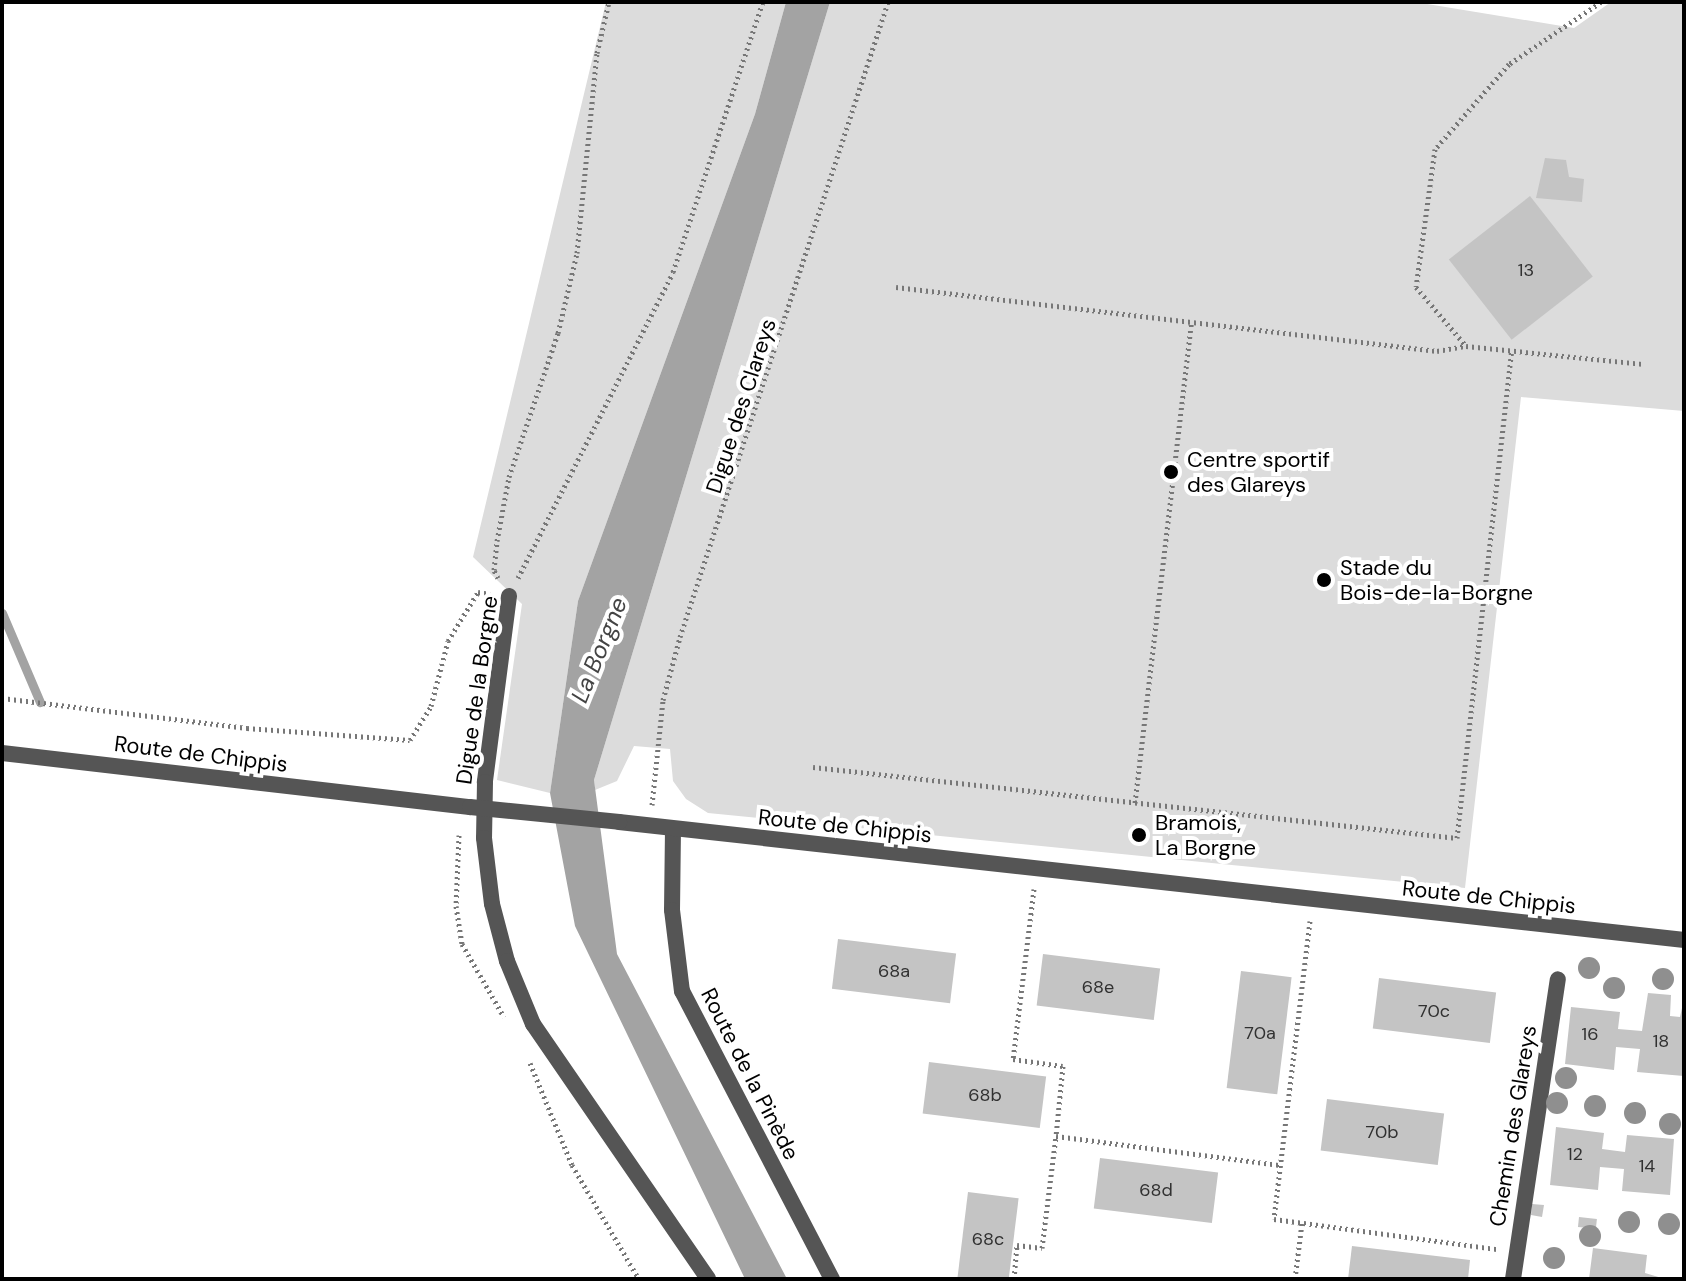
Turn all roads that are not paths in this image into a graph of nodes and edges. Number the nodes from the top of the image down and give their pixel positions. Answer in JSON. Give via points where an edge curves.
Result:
{"nodes":[{"id":1,"x":509,"y":596,"type":"road end"},
{"id":2,"x":2,"y":753,"type":"edge"},
{"id":3,"x":673,"y":829,"type":"junction"},
{"id":4,"x":1684,"y":940,"type":"edge"},
{"id":5,"x":1558,"y":979,"type":"dead end"},
{"id":6,"x":708,"y":1279,"type":"edge"},
{"id":7,"x":832,"y":1279,"type":"edge"},
{"id":8,"x":1513,"y":1279,"type":"edge"}],
"edges":[{"from":1,"to":6,"type":"street","name":"Digue de la Borgne","via":[[485,782],[484,838],[492,904],[507,961],[533,1024]]},
{"from":2,"to":3,"type":"street","name":"Route de Chippis","bridge":true},
{"from":3,"to":4,"type":"street","name":"Route de Chippis"},
{"from":3,"to":7,"type":"street","name":"Route de la Pinède","via":[[672,910],[682,991]]},
{"from":5,"to":8,"type":"street","name":"Chemin des Glareys"}]}
